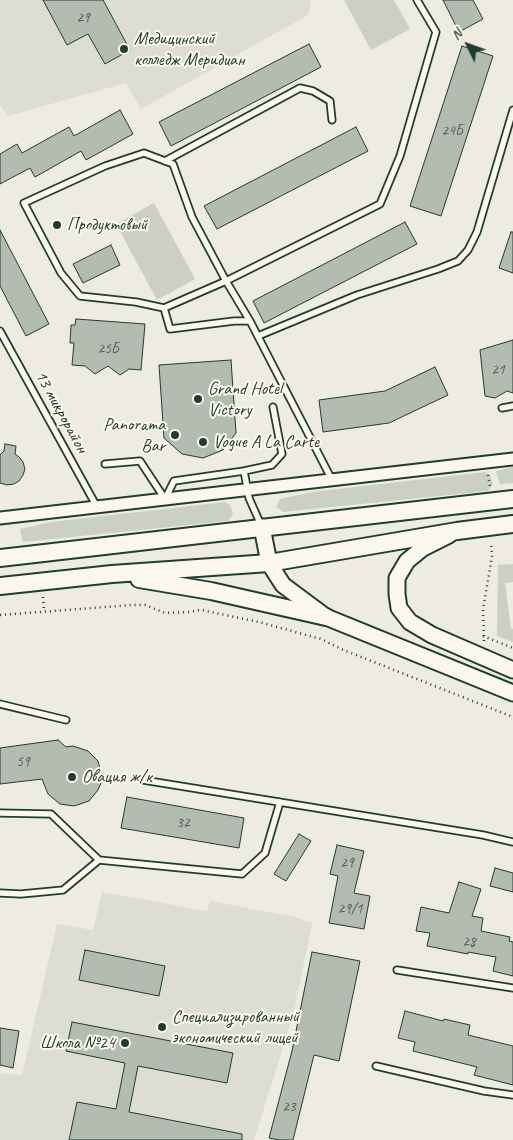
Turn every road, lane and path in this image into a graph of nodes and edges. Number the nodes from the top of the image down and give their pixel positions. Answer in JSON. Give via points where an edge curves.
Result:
{"nodes":[{"id":1,"x":417,"y":0,"type":"edge"},
{"id":2,"x":513,"y":110,"type":"edge"},
{"id":3,"x":332,"y":120,"type":"dead end"},
{"id":4,"x":165,"y":161,"type":"junction"},
{"id":5,"x":226,"y":281,"type":"junction"},
{"id":6,"x":164,"y":308,"type":"junction"},
{"id":7,"x":250,"y":321,"type":"junction"},
{"id":8,"x":0,"y":331,"type":"edge"},
{"id":9,"x":258,"y":336,"type":"junction"},
{"id":10,"x":513,"y":406,"type":"edge"},
{"id":11,"x":272,"y":407,"type":"dead end"},
{"id":12,"x":502,"y":408,"type":"dead end"},
{"id":13,"x":513,"y":459,"type":"edge"},
{"id":14,"x":105,"y":464,"type":"dead end"},
{"id":15,"x":244,"y":471,"type":"junction"},
{"id":16,"x":488,"y":474,"type":"dead end"},
{"id":17,"x":332,"y":480,"type":"junction"},
{"id":18,"x":248,"y":490,"type":"junction"},
{"id":19,"x":165,"y":499,"type":"junction"},
{"id":20,"x":513,"y":499,"type":"edge"},
{"id":21,"x":490,"y":501,"type":"junction"},
{"id":22,"x":97,"y":507,"type":"junction"},
{"id":23,"x":0,"y":518,"type":"edge"},
{"id":24,"x":513,"y":524,"type":"edge"},
{"id":25,"x":491,"y":526,"type":"junction"},
{"id":26,"x":262,"y":527,"type":"junction"},
{"id":27,"x":457,"y":531,"type":"junction"},
{"id":28,"x":0,"y":558,"type":"edge"},
{"id":29,"x":268,"y":563,"type":"junction"},
{"id":30,"x":112,"y":574,"type":"junction"},
{"id":31,"x":0,"y":586,"type":"edge"},
{"id":32,"x":0,"y":615,"type":"edge"},
{"id":33,"x":326,"y":617,"type":"junction"},
{"id":34,"x":483,"y":636,"type":"junction"},
{"id":35,"x":513,"y":648,"type":"edge"},
{"id":36,"x":483,"y":657,"type":"junction"},
{"id":37,"x":513,"y":670,"type":"edge"},
{"id":38,"x":476,"y":677,"type":"junction"},
{"id":39,"x":513,"y":693,"type":"edge"},
{"id":40,"x":467,"y":699,"type":"junction"},
{"id":41,"x":0,"y":704,"type":"edge"},
{"id":42,"x":513,"y":717,"type":"edge"},
{"id":43,"x":66,"y":720,"type":"dead end"},
{"id":44,"x":143,"y":780,"type":"dead end"},
{"id":45,"x":280,"y":802,"type":"junction"},
{"id":46,"x":0,"y":814,"type":"edge"},
{"id":47,"x":513,"y":842,"type":"edge"},
{"id":48,"x":99,"y":860,"type":"junction"},
{"id":49,"x":0,"y":893,"type":"edge"},
{"id":50,"x":397,"y":970,"type":"dead end"},
{"id":51,"x":513,"y":988,"type":"edge"},
{"id":52,"x":376,"y":1066,"type":"dead end"},
{"id":53,"x":513,"y":1095,"type":"edge"}],
"edges":[{"from":1,"to":5,"type":"lane","via":[[436,32],[400,156],[380,204]]},
{"from":2,"to":9,"type":"lane","via":[[477,232],[458,261],[357,295]]},
{"from":3,"to":4,"type":"lane","via":[[330,101],[300,88]]},
{"from":4,"to":5,"type":"lane","via":[[173,164],[192,217]]},
{"from":4,"to":6,"type":"lane","via":[[144,153],[105,166],[24,203],[61,273],[80,296]]},
{"from":5,"to":6,"type":"lane"},
{"from":5,"to":7,"type":"lane"},
{"from":6,"to":7,"type":"lane","via":[[170,329]]},
{"from":7,"to":9,"type":"lane"},
{"from":8,"to":22,"type":"lane","name":"13 микрорайон"},
{"from":9,"to":17,"type":"lane"},
{"from":10,"to":12,"type":"lane"},
{"from":11,"to":15,"type":"lane","via":[[282,454],[272,464]]},
{"from":13,"to":17,"type":"street"},
{"from":14,"to":19,"type":"lane","via":[[140,461]]},
{"from":15,"to":18,"type":"lane"},
{"from":15,"to":19,"type":"lane","via":[[174,482]]},
{"from":16,"to":21,"type":"path"},
{"from":17,"to":18,"type":"street"},
{"from":18,"to":19,"type":"street"},
{"from":18,"to":26,"type":"lane"},
{"from":19,"to":22,"type":"street"},
{"from":20,"to":21,"type":"main road"},
{"from":21,"to":26,"type":"main road"},
{"from":22,"to":23,"type":"street"},
{"from":24,"to":25,"type":"main road"},
{"from":25,"to":27,"type":"main road"},
{"from":25,"to":34,"type":"path","via":[[492,557],[483,609]]},
{"from":26,"to":28,"type":"main road"},
{"from":26,"to":29,"type":"street"},
{"from":27,"to":29,"type":"main road"},
{"from":27,"to":36,"type":"street","via":[[423,548],[407,561],[397,578],[396,594],[399,608],[410,622]]},
{"from":29,"to":30,"type":"main road"},
{"from":29,"to":33,"type":"street","via":[[282,585]]},
{"from":30,"to":31,"type":"main road"},
{"from":30,"to":33,"type":"main road","via":[[211,591]]},
{"from":32,"to":40,"type":"path","via":[[132,605],[145,605],[166,612],[201,610],[320,639]]},
{"from":33,"to":38,"type":"street"},
{"from":34,"to":35,"type":"path"},
{"from":34,"to":36,"type":"path"},
{"from":36,"to":37,"type":"street"},
{"from":38,"to":39,"type":"street"},
{"from":38,"to":40,"type":"path"},
{"from":40,"to":42,"type":"path"},
{"from":41,"to":43,"type":"lane"},
{"from":44,"to":45,"type":"lane"},
{"from":45,"to":47,"type":"lane"},
{"from":45,"to":48,"type":"lane","via":[[265,854],[242,874]]},
{"from":46,"to":48,"type":"lane","via":[[51,814]]},
{"from":48,"to":49,"type":"lane","via":[[63,890]]},
{"from":50,"to":51,"type":"lane"},
{"from":52,"to":53,"type":"lane"}]}
